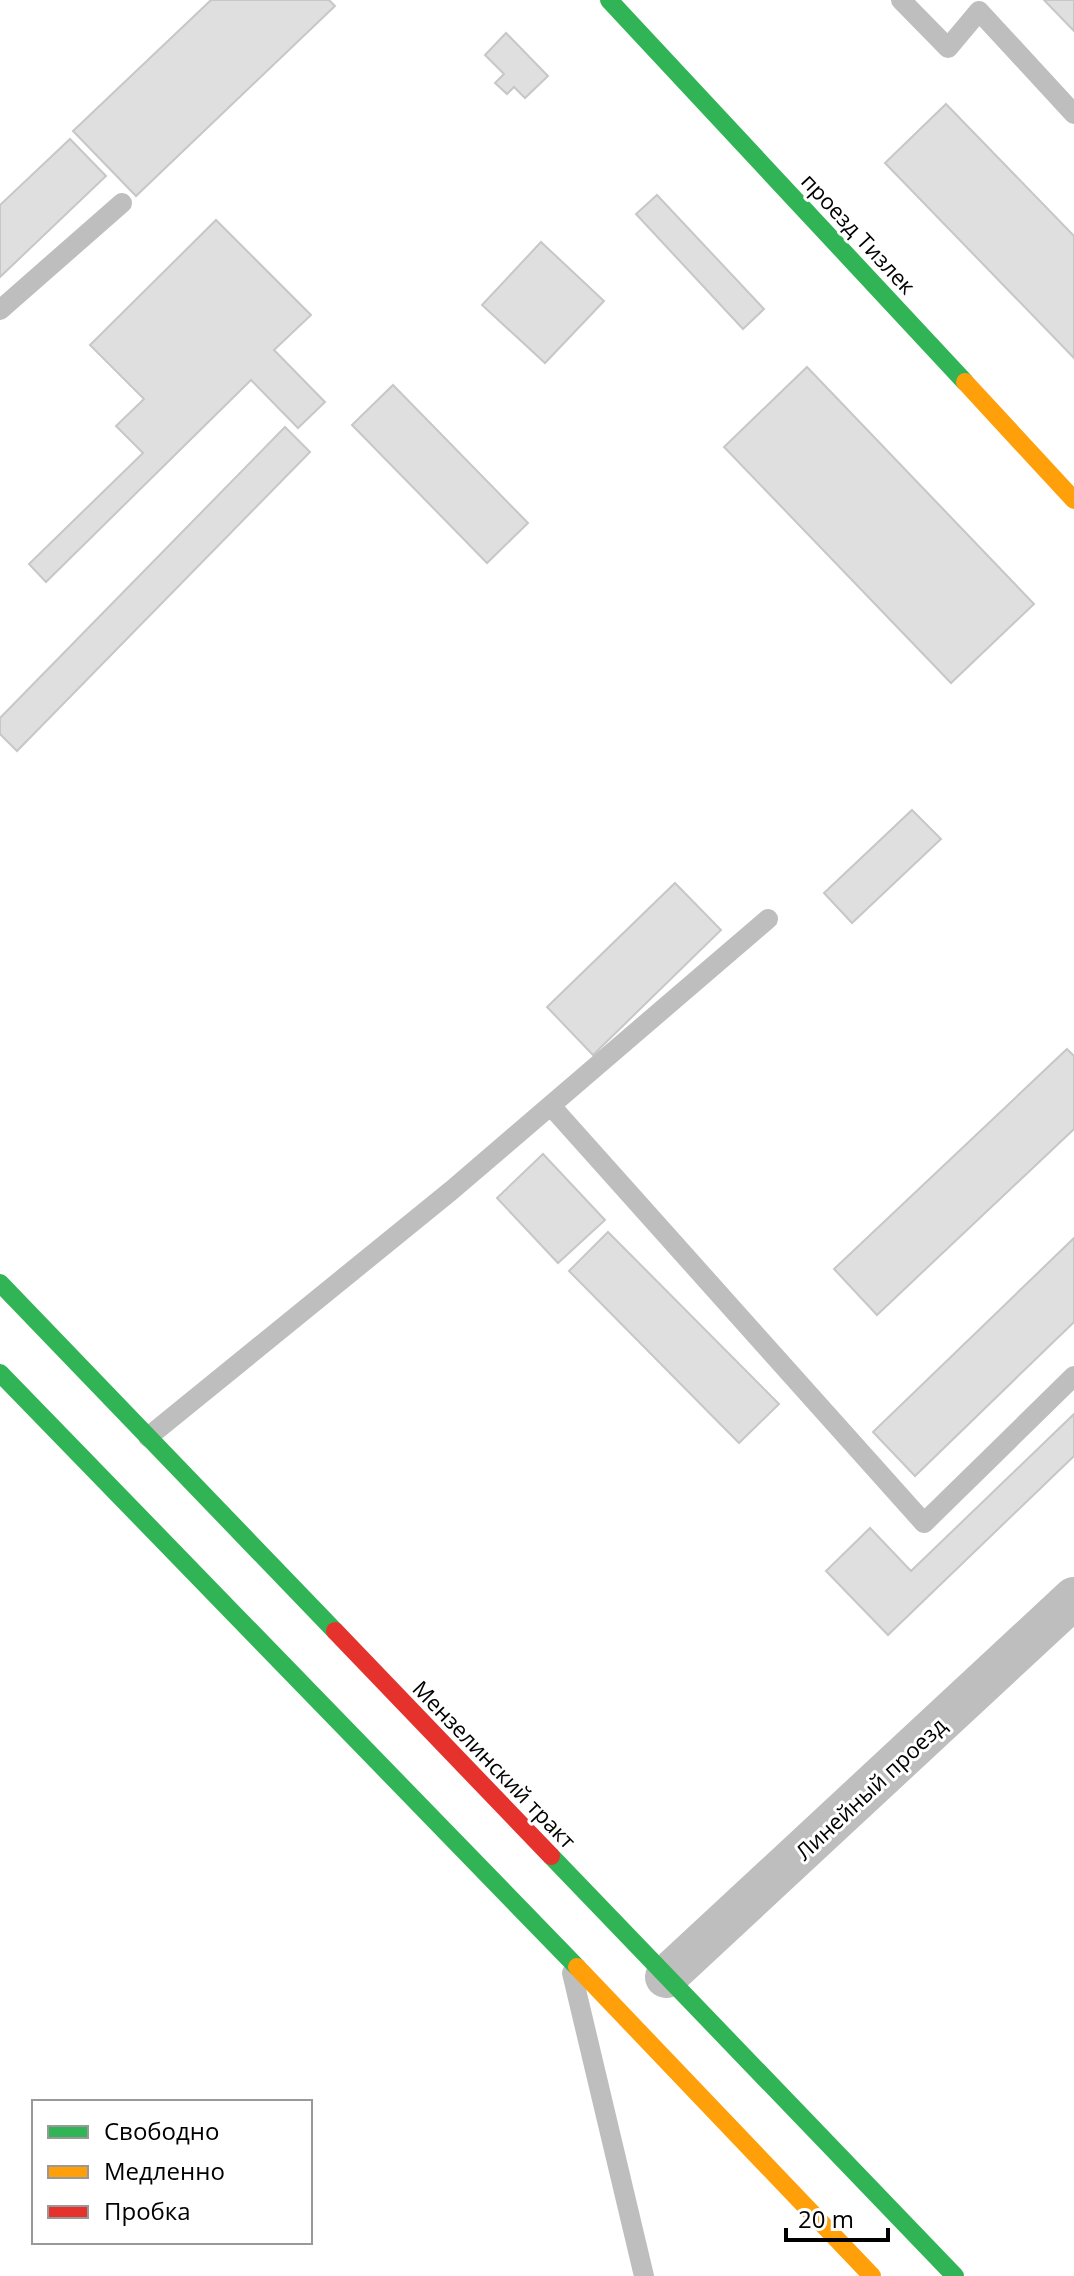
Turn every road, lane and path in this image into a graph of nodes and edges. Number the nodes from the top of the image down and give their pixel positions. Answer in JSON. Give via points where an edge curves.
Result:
{"nodes":[{"id":1,"x":609,"y":0,"type":"edge"},
{"id":2,"x":901,"y":0,"type":"edge"},
{"id":3,"x":1074,"y":114,"type":"edge"},
{"id":4,"x":122,"y":203,"type":"dead end"},
{"id":5,"x":0,"y":310,"type":"edge"},
{"id":6,"x":1074,"y":500,"type":"edge"},
{"id":7,"x":768,"y":919,"type":"dead end"},
{"id":8,"x":551,"y":1106,"type":"junction"},
{"id":9,"x":0,"y":1283,"type":"edge"},
{"id":10,"x":0,"y":1373,"type":"edge"},
{"id":11,"x":1074,"y":1376,"type":"edge"},
{"id":12,"x":148,"y":1437,"type":"junction"},
{"id":13,"x":1074,"y":1598,"type":"edge"},
{"id":14,"x":569,"y":1958,"type":"junction"},
{"id":15,"x":666,"y":1977,"type":"junction"},
{"id":16,"x":644,"y":2276,"type":"edge"},
{"id":17,"x":872,"y":2276,"type":"edge"},
{"id":18,"x":955,"y":2276,"type":"edge"}],
"edges":[{"from":1,"to":6,"type":"main road","name":"проезд Тизлек"},
{"from":2,"to":3,"type":"lane","via":[[948,48],[979,11]]},
{"from":4,"to":5,"type":"lane"},
{"from":7,"to":8,"type":"lane"},
{"from":8,"to":11,"type":"lane","via":[[924,1523]]},
{"from":8,"to":12,"type":"lane"},
{"from":9,"to":12,"type":"main road","name":"Мензелинский тракт"},
{"from":10,"to":14,"type":"main road"},
{"from":12,"to":15,"type":"main road","name":"Мензелинский тракт"},
{"from":13,"to":15,"type":"street","name":"Линейный проезд"},
{"from":14,"to":16,"type":"lane"},
{"from":14,"to":17,"type":"main road"},
{"from":15,"to":18,"type":"main road","name":"Мензелинский тракт"}]}
